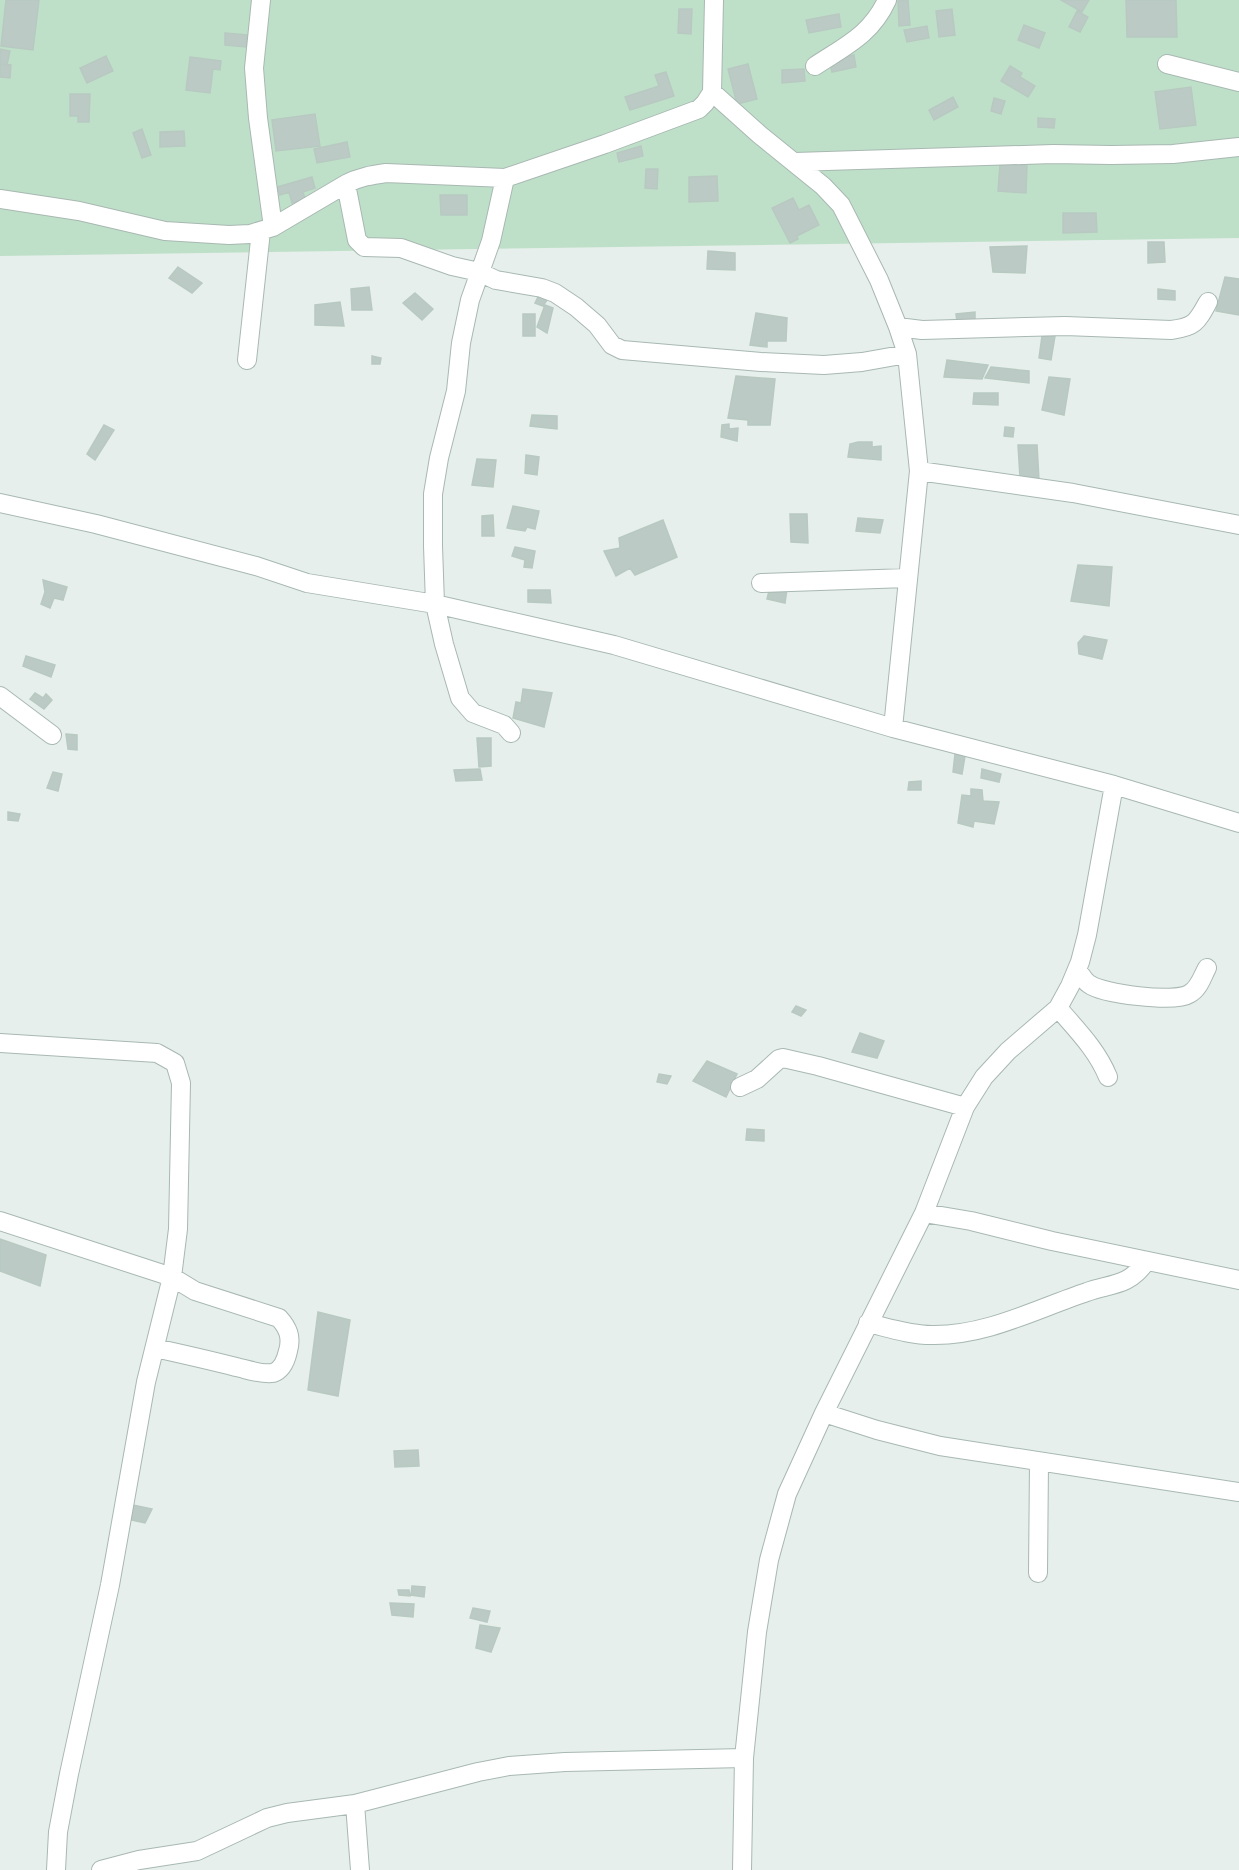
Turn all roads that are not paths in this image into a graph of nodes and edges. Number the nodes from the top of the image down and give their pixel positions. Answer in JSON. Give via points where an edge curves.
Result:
{"nodes":[{"id":1,"x":261,"y":0,"type":"edge"},
{"id":2,"x":714,"y":0,"type":"edge"},
{"id":3,"x":887,"y":0,"type":"edge"},
{"id":4,"x":1167,"y":64,"type":"dead end"},
{"id":5,"x":815,"y":66,"type":"dead end"},
{"id":6,"x":1239,"y":82,"type":"edge"},
{"id":7,"x":712,"y":92,"type":"junction"},
{"id":8,"x":1239,"y":147,"type":"edge"},
{"id":9,"x":795,"y":162,"type":"junction"},
{"id":10,"x":505,"y":178,"type":"junction"},
{"id":11,"x":346,"y":184,"type":"junction"},
{"id":12,"x":0,"y":199,"type":"edge"},
{"id":13,"x":267,"y":229,"type":"junction"},
{"id":14,"x":479,"y":272,"type":"junction"},
{"id":15,"x":1208,"y":302,"type":"dead end"},
{"id":16,"x":898,"y":327,"type":"junction"},
{"id":17,"x":907,"y":354,"type":"junction"},
{"id":18,"x":247,"y":360,"type":"dead end"},
{"id":19,"x":919,"y":471,"type":"junction"},
{"id":20,"x":0,"y":503,"type":"edge"},
{"id":21,"x":1239,"y":525,"type":"edge"},
{"id":22,"x":907,"y":578,"type":"junction"},
{"id":23,"x":761,"y":583,"type":"dead end"},
{"id":24,"x":435,"y":604,"type":"junction"},
{"id":25,"x":0,"y":696,"type":"edge"},
{"id":26,"x":893,"y":728,"type":"junction"},
{"id":27,"x":511,"y":734,"type":"dead end"},
{"id":28,"x":52,"y":735,"type":"dead end"},
{"id":29,"x":1114,"y":785,"type":"junction"},
{"id":30,"x":1239,"y":823,"type":"edge"},
{"id":31,"x":1207,"y":968,"type":"dead end"},
{"id":32,"x":1074,"y":978,"type":"junction"},
{"id":33,"x":1058,"y":1008,"type":"junction"},
{"id":34,"x":0,"y":1042,"type":"edge"},
{"id":35,"x":1108,"y":1077,"type":"dead end"},
{"id":36,"x":740,"y":1087,"type":"dead end"},
{"id":37,"x":965,"y":1107,"type":"junction"},
{"id":38,"x":924,"y":1213,"type":"junction"},
{"id":39,"x":0,"y":1221,"type":"edge"},
{"id":40,"x":1147,"y":1261,"type":"junction"},
{"id":41,"x":172,"y":1277,"type":"junction"},
{"id":42,"x":1239,"y":1280,"type":"edge"},
{"id":43,"x":868,"y":1323,"type":"junction"},
{"id":44,"x":155,"y":1347,"type":"junction"},
{"id":45,"x":824,"y":1413,"type":"junction"},
{"id":46,"x":1039,"y":1462,"type":"junction"},
{"id":47,"x":1239,"y":1492,"type":"edge"},
{"id":48,"x":1038,"y":1573,"type":"dead end"},
{"id":49,"x":744,"y":1758,"type":"junction"},
{"id":50,"x":356,"y":1804,"type":"junction"},
{"id":51,"x":56,"y":1870,"type":"edge"},
{"id":52,"x":101,"y":1870,"type":"edge"},
{"id":53,"x":360,"y":1870,"type":"edge"},
{"id":54,"x":742,"y":1870,"type":"edge"}],
"edges":[{"from":1,"to":13,"type":"street","via":[[254,68]]},
{"from":2,"to":7,"type":"street"},
{"from":3,"to":5,"type":"street","via":[[880,16],[853,43]]},
{"from":4,"to":6,"type":"street"},
{"from":7,"to":9,"type":"street"},
{"from":7,"to":10,"type":"street","via":[[699,109]]},
{"from":8,"to":9,"type":"street","via":[[1173,154]]},
{"from":9,"to":16,"type":"street","via":[[841,205]]},
{"from":10,"to":11,"type":"street","via":[[386,173]]},
{"from":10,"to":14,"type":"street","via":[[491,241]]},
{"from":11,"to":13,"type":"street"},
{"from":11,"to":14,"type":"street","via":[[357,240],[364,247],[401,248]]},
{"from":12,"to":13,"type":"street","via":[[79,211],[165,231],[229,235]]},
{"from":13,"to":18,"type":"street"},
{"from":14,"to":17,"type":"street","via":[[555,294],[597,325],[612,345],[622,350],[824,365]]},
{"from":14,"to":24,"type":"street","via":[[461,343],[456,391],[433,494]]},
{"from":15,"to":16,"type":"street","via":[[1197,322],[1171,330]]},
{"from":16,"to":17,"type":"street"},
{"from":17,"to":19,"type":"street"},
{"from":19,"to":21,"type":"street","via":[[1073,493]]},
{"from":19,"to":22,"type":"street"},
{"from":20,"to":24,"type":"street","via":[[96,524],[307,583]]},
{"from":22,"to":23,"type":"street"},
{"from":22,"to":26,"type":"street"},
{"from":24,"to":26,"type":"street","via":[[614,645]]},
{"from":24,"to":27,"type":"street","via":[[460,698],[473,713],[504,725]]},
{"from":25,"to":28,"type":"street"},
{"from":26,"to":29,"type":"street"},
{"from":29,"to":30,"type":"street"},
{"from":29,"to":32,"type":"street","via":[[1087,935]]},
{"from":31,"to":32,"type":"street","via":[[1194,991],[1177,998],[1135,997]]},
{"from":32,"to":33,"type":"street"},
{"from":33,"to":35,"type":"street","via":[[1100,1058]]},
{"from":33,"to":37,"type":"street","via":[[1008,1051],[984,1077]]},
{"from":34,"to":41,"type":"street","via":[[157,1053],[175,1063],[181,1083],[180,1178]]},
{"from":36,"to":37,"type":"street","via":[[783,1058]]},
{"from":37,"to":38,"type":"street"},
{"from":38,"to":40,"type":"street"},
{"from":38,"to":43,"type":"street"},
{"from":39,"to":41,"type":"street"},
{"from":40,"to":42,"type":"street"},
{"from":40,"to":43,"type":"street","via":[[1127,1280],[964,1332],[911,1334]]},
{"from":41,"to":44,"type":"street"},
{"from":41,"to":44,"type":"street","via":[[195,1291],[279,1318],[288,1327],[288,1350],[283,1366],[271,1373]]},
{"from":43,"to":45,"type":"street"},
{"from":44,"to":51,"type":"street","via":[[58,1832]]},
{"from":45,"to":46,"type":"street","via":[[940,1446]]},
{"from":45,"to":49,"type":"street","via":[[787,1494],[769,1560]]},
{"from":46,"to":47,"type":"street"},
{"from":46,"to":48,"type":"street"},
{"from":49,"to":50,"type":"street","via":[[566,1761],[509,1766]]},
{"from":49,"to":54,"type":"street"},
{"from":50,"to":52,"type":"street","via":[[267,1818],[197,1851]]},
{"from":50,"to":53,"type":"street"}]}
